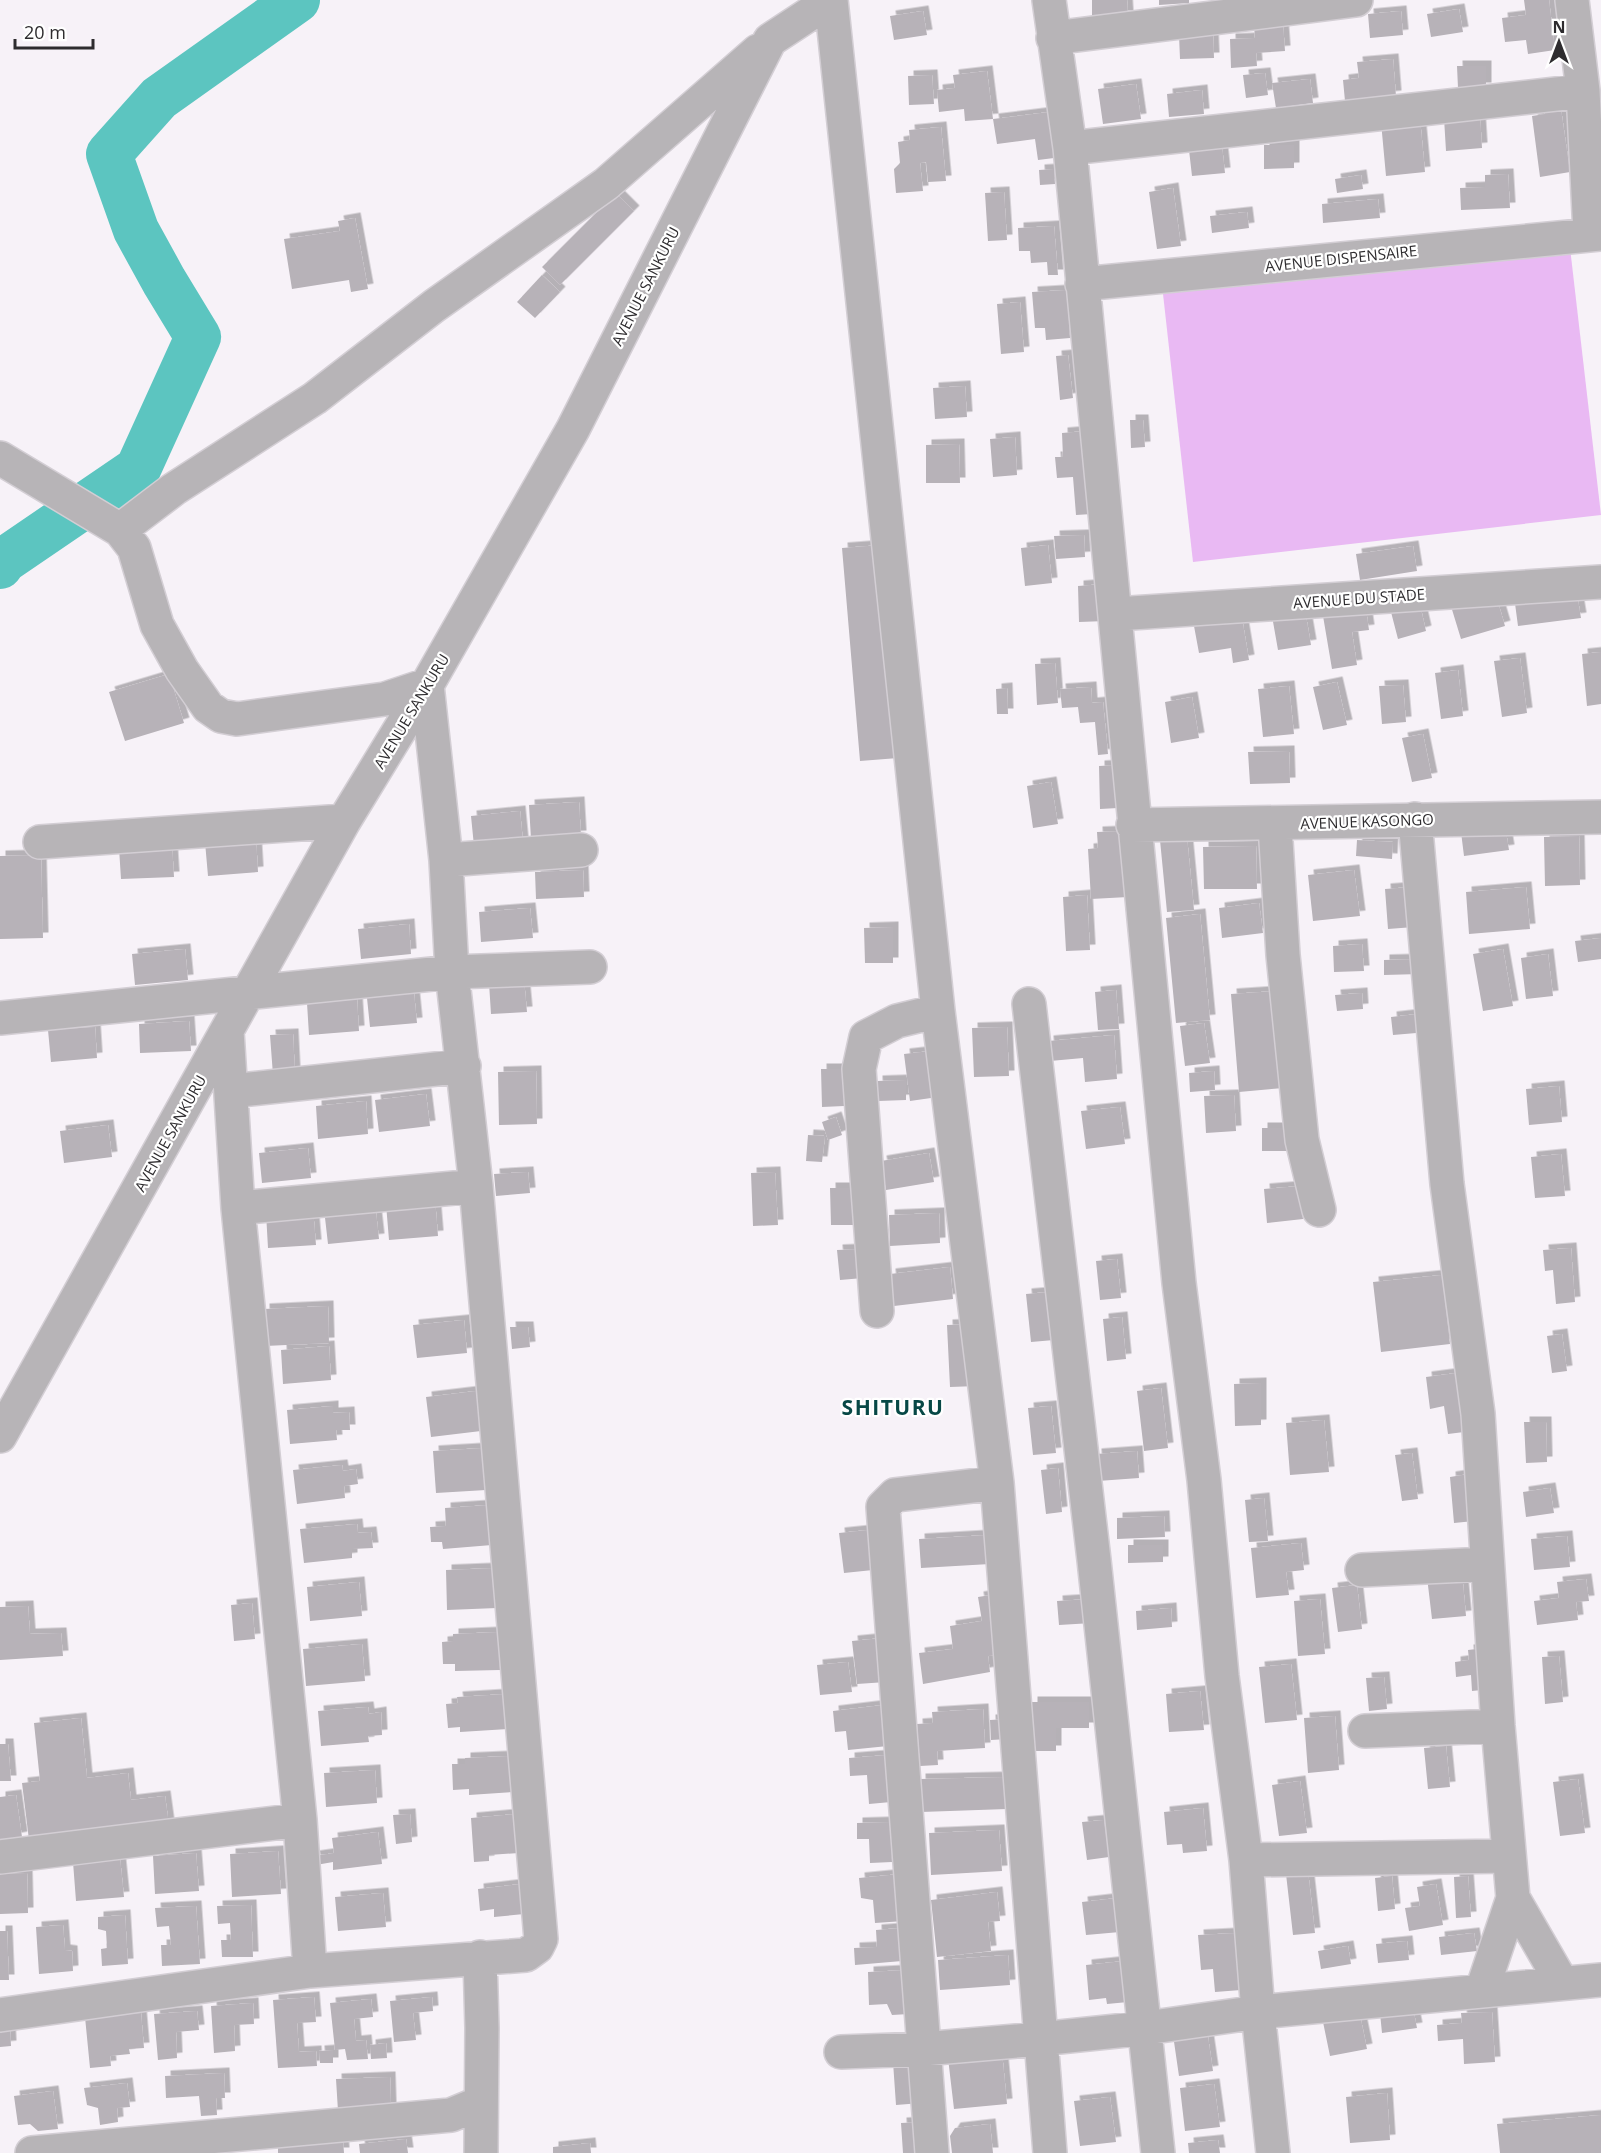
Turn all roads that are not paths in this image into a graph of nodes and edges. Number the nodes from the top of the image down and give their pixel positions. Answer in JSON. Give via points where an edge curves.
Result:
{"nodes":[{"id":1,"x":831,"y":0,"type":"edge"},
{"id":2,"x":1049,"y":0,"type":"edge"},
{"id":3,"x":1356,"y":0,"type":"edge"},
{"id":4,"x":1572,"y":0,"type":"edge"},
{"id":5,"x":1053,"y":38,"type":"junction"},
{"id":6,"x":770,"y":40,"type":"junction"},
{"id":7,"x":1583,"y":91,"type":"junction"},
{"id":8,"x":1070,"y":148,"type":"junction"},
{"id":9,"x":1596,"y":234,"type":"edge"},
{"id":10,"x":1082,"y":284,"type":"junction"},
{"id":11,"x":0,"y":458,"type":"edge"},
{"id":12,"x":120,"y":530,"type":"junction"},
{"id":13,"x":1601,"y":582,"type":"edge"},
{"id":14,"x":1116,"y":614,"type":"junction"},
{"id":15,"x":427,"y":685,"type":"junction"},
{"id":16,"x":1601,"y":817,"type":"edge"},
{"id":17,"x":1415,"y":819,"type":"junction"},
{"id":18,"x":344,"y":821,"type":"junction"},
{"id":19,"x":1133,"y":825,"type":"junction"},
{"id":20,"x":1275,"y":825,"type":"junction"},
{"id":21,"x":40,"y":842,"type":"dead end"},
{"id":22,"x":582,"y":849,"type":"dead end"},
{"id":23,"x":446,"y":860,"type":"junction"},
{"id":24,"x":590,"y":967,"type":"dead end"},
{"id":25,"x":452,"y":972,"type":"junction"},
{"id":26,"x":249,"y":991,"type":"junction"},
{"id":27,"x":1029,"y":1004,"type":"dead end"},
{"id":28,"x":938,"y":1011,"type":"junction"},
{"id":29,"x":0,"y":1018,"type":"edge"},
{"id":30,"x":227,"y":1031,"type":"junction"},
{"id":31,"x":464,"y":1066,"type":"junction"},
{"id":32,"x":231,"y":1091,"type":"junction"},
{"id":33,"x":476,"y":1186,"type":"junction"},
{"id":34,"x":238,"y":1208,"type":"junction"},
{"id":35,"x":1318,"y":1210,"type":"dead end"},
{"id":36,"x":877,"y":1311,"type":"dead end"},
{"id":37,"x":0,"y":1436,"type":"edge"},
{"id":38,"x":997,"y":1483,"type":"junction"},
{"id":39,"x":1487,"y":1564,"type":"junction"},
{"id":40,"x":1362,"y":1570,"type":"dead end"},
{"id":41,"x":1498,"y":1726,"type":"junction"},
{"id":42,"x":1365,"y":1731,"type":"dead end"},
{"id":43,"x":300,"y":1821,"type":"junction"},
{"id":44,"x":1508,"y":1856,"type":"junction"},
{"id":45,"x":0,"y":1857,"type":"edge"},
{"id":46,"x":1246,"y":1860,"type":"junction"},
{"id":47,"x":1513,"y":1898,"type":"junction"},
{"id":48,"x":480,"y":1957,"type":"junction"},
{"id":49,"x":310,"y":1971,"type":"junction"},
{"id":50,"x":1601,"y":1980,"type":"edge"},
{"id":51,"x":1562,"y":1983,"type":"junction"},
{"id":52,"x":1482,"y":1990,"type":"junction"},
{"id":53,"x":1258,"y":2012,"type":"junction"},
{"id":54,"x":0,"y":2014,"type":"edge"},
{"id":55,"x":1146,"y":2028,"type":"junction"},
{"id":56,"x":1040,"y":2039,"type":"junction"},
{"id":57,"x":923,"y":2049,"type":"junction"},
{"id":58,"x":841,"y":2052,"type":"dead end"},
{"id":59,"x":480,"y":2103,"type":"junction"},
{"id":60,"x":32,"y":2153,"type":"edge"},
{"id":61,"x":481,"y":2153,"type":"edge"},
{"id":62,"x":932,"y":2153,"type":"edge"},
{"id":63,"x":1050,"y":2153,"type":"edge"},
{"id":64,"x":1158,"y":2153,"type":"edge"},
{"id":65,"x":1273,"y":2153,"type":"edge"}],
"edges":[{"from":1,"to":6,"type":"street","name":"AVENUE SANKURU"},
{"from":1,"to":28,"type":"street"},
{"from":2,"to":5,"type":"street"},
{"from":3,"to":5,"type":"street"},
{"from":4,"to":7,"type":"street"},
{"from":5,"to":8,"type":"street"},
{"from":6,"to":12,"type":"street","via":[[606,184],[434,306],[315,398],[174,489]]},
{"from":6,"to":15,"type":"street","name":"AVENUE SANKURU","via":[[573,429]]},
{"from":7,"to":8,"type":"street"},
{"from":7,"to":9,"type":"street"},
{"from":8,"to":10,"type":"street"},
{"from":9,"to":10,"type":"street","name":"AVENUE DISPENSAIRE"},
{"from":10,"to":14,"type":"street"},
{"from":11,"to":12,"type":"street"},
{"from":12,"to":15,"type":"street","via":[[134,548],[157,625],[193,687],[208,707],[221,716],[237,719],[385,699]]},
{"from":13,"to":14,"type":"street","name":"AVENUE DU STADE"},
{"from":14,"to":19,"type":"street"},
{"from":15,"to":18,"type":"street","name":"AVENUE SANKURU"},
{"from":15,"to":23,"type":"street"},
{"from":16,"to":17,"type":"street","name":"AVENUE KASONGO"},
{"from":17,"to":20,"type":"street","name":"AVENUE KASONGO"},
{"from":17,"to":39,"type":"street","via":[[1447,1184],[1478,1414]]},
{"from":18,"to":21,"type":"street"},
{"from":18,"to":26,"type":"street","name":"AVENUE SANKURU"},
{"from":19,"to":20,"type":"street","name":"AVENUE KASONGO"},
{"from":19,"to":46,"type":"street","via":[[1179,1283]]},
{"from":20,"to":35,"type":"street","via":[[1283,955],[1302,1140]]},
{"from":22,"to":23,"type":"street"},
{"from":23,"to":25,"type":"street"},
{"from":24,"to":25,"type":"street"},
{"from":25,"to":26,"type":"street"},
{"from":25,"to":31,"type":"street"},
{"from":26,"to":29,"type":"street"},
{"from":26,"to":30,"type":"street","name":"AVENUE SANKURU"},
{"from":27,"to":55,"type":"street"},
{"from":28,"to":36,"type":"street","via":[[897,1021],[866,1037],[859,1069]]},
{"from":28,"to":38,"type":"street"},
{"from":30,"to":32,"type":"street"},
{"from":30,"to":37,"type":"street","name":"AVENUE SANKURU"},
{"from":31,"to":32,"type":"street"},
{"from":31,"to":33,"type":"street"},
{"from":32,"to":34,"type":"street"},
{"from":33,"to":34,"type":"street"},
{"from":33,"to":48,"type":"street","via":[[540,1939],[537,1947],[526,1955]]},
{"from":34,"to":43,"type":"street"},
{"from":38,"to":56,"type":"street"},
{"from":38,"to":57,"type":"street","via":[[895,1495],[883,1507]]},
{"from":39,"to":40,"type":"street"},
{"from":39,"to":41,"type":"street"},
{"from":41,"to":42,"type":"street"},
{"from":41,"to":44,"type":"street"},
{"from":43,"to":45,"type":"street"},
{"from":43,"to":49,"type":"street"},
{"from":44,"to":46,"type":"street"},
{"from":44,"to":47,"type":"street"},
{"from":46,"to":53,"type":"street"},
{"from":47,"to":51,"type":"street"},
{"from":47,"to":52,"type":"street"},
{"from":48,"to":49,"type":"street"},
{"from":48,"to":59,"type":"street"},
{"from":49,"to":54,"type":"street"},
{"from":50,"to":51,"type":"street"},
{"from":51,"to":52,"type":"street"},
{"from":52,"to":53,"type":"street"},
{"from":53,"to":55,"type":"street"},
{"from":53,"to":65,"type":"street"},
{"from":55,"to":56,"type":"street"},
{"from":55,"to":64,"type":"street"},
{"from":56,"to":57,"type":"street"},
{"from":56,"to":63,"type":"street"},
{"from":57,"to":58,"type":"street"},
{"from":57,"to":62,"type":"street"},
{"from":59,"to":60,"type":"street","via":[[451,2115]]},
{"from":59,"to":61,"type":"street"}]}
